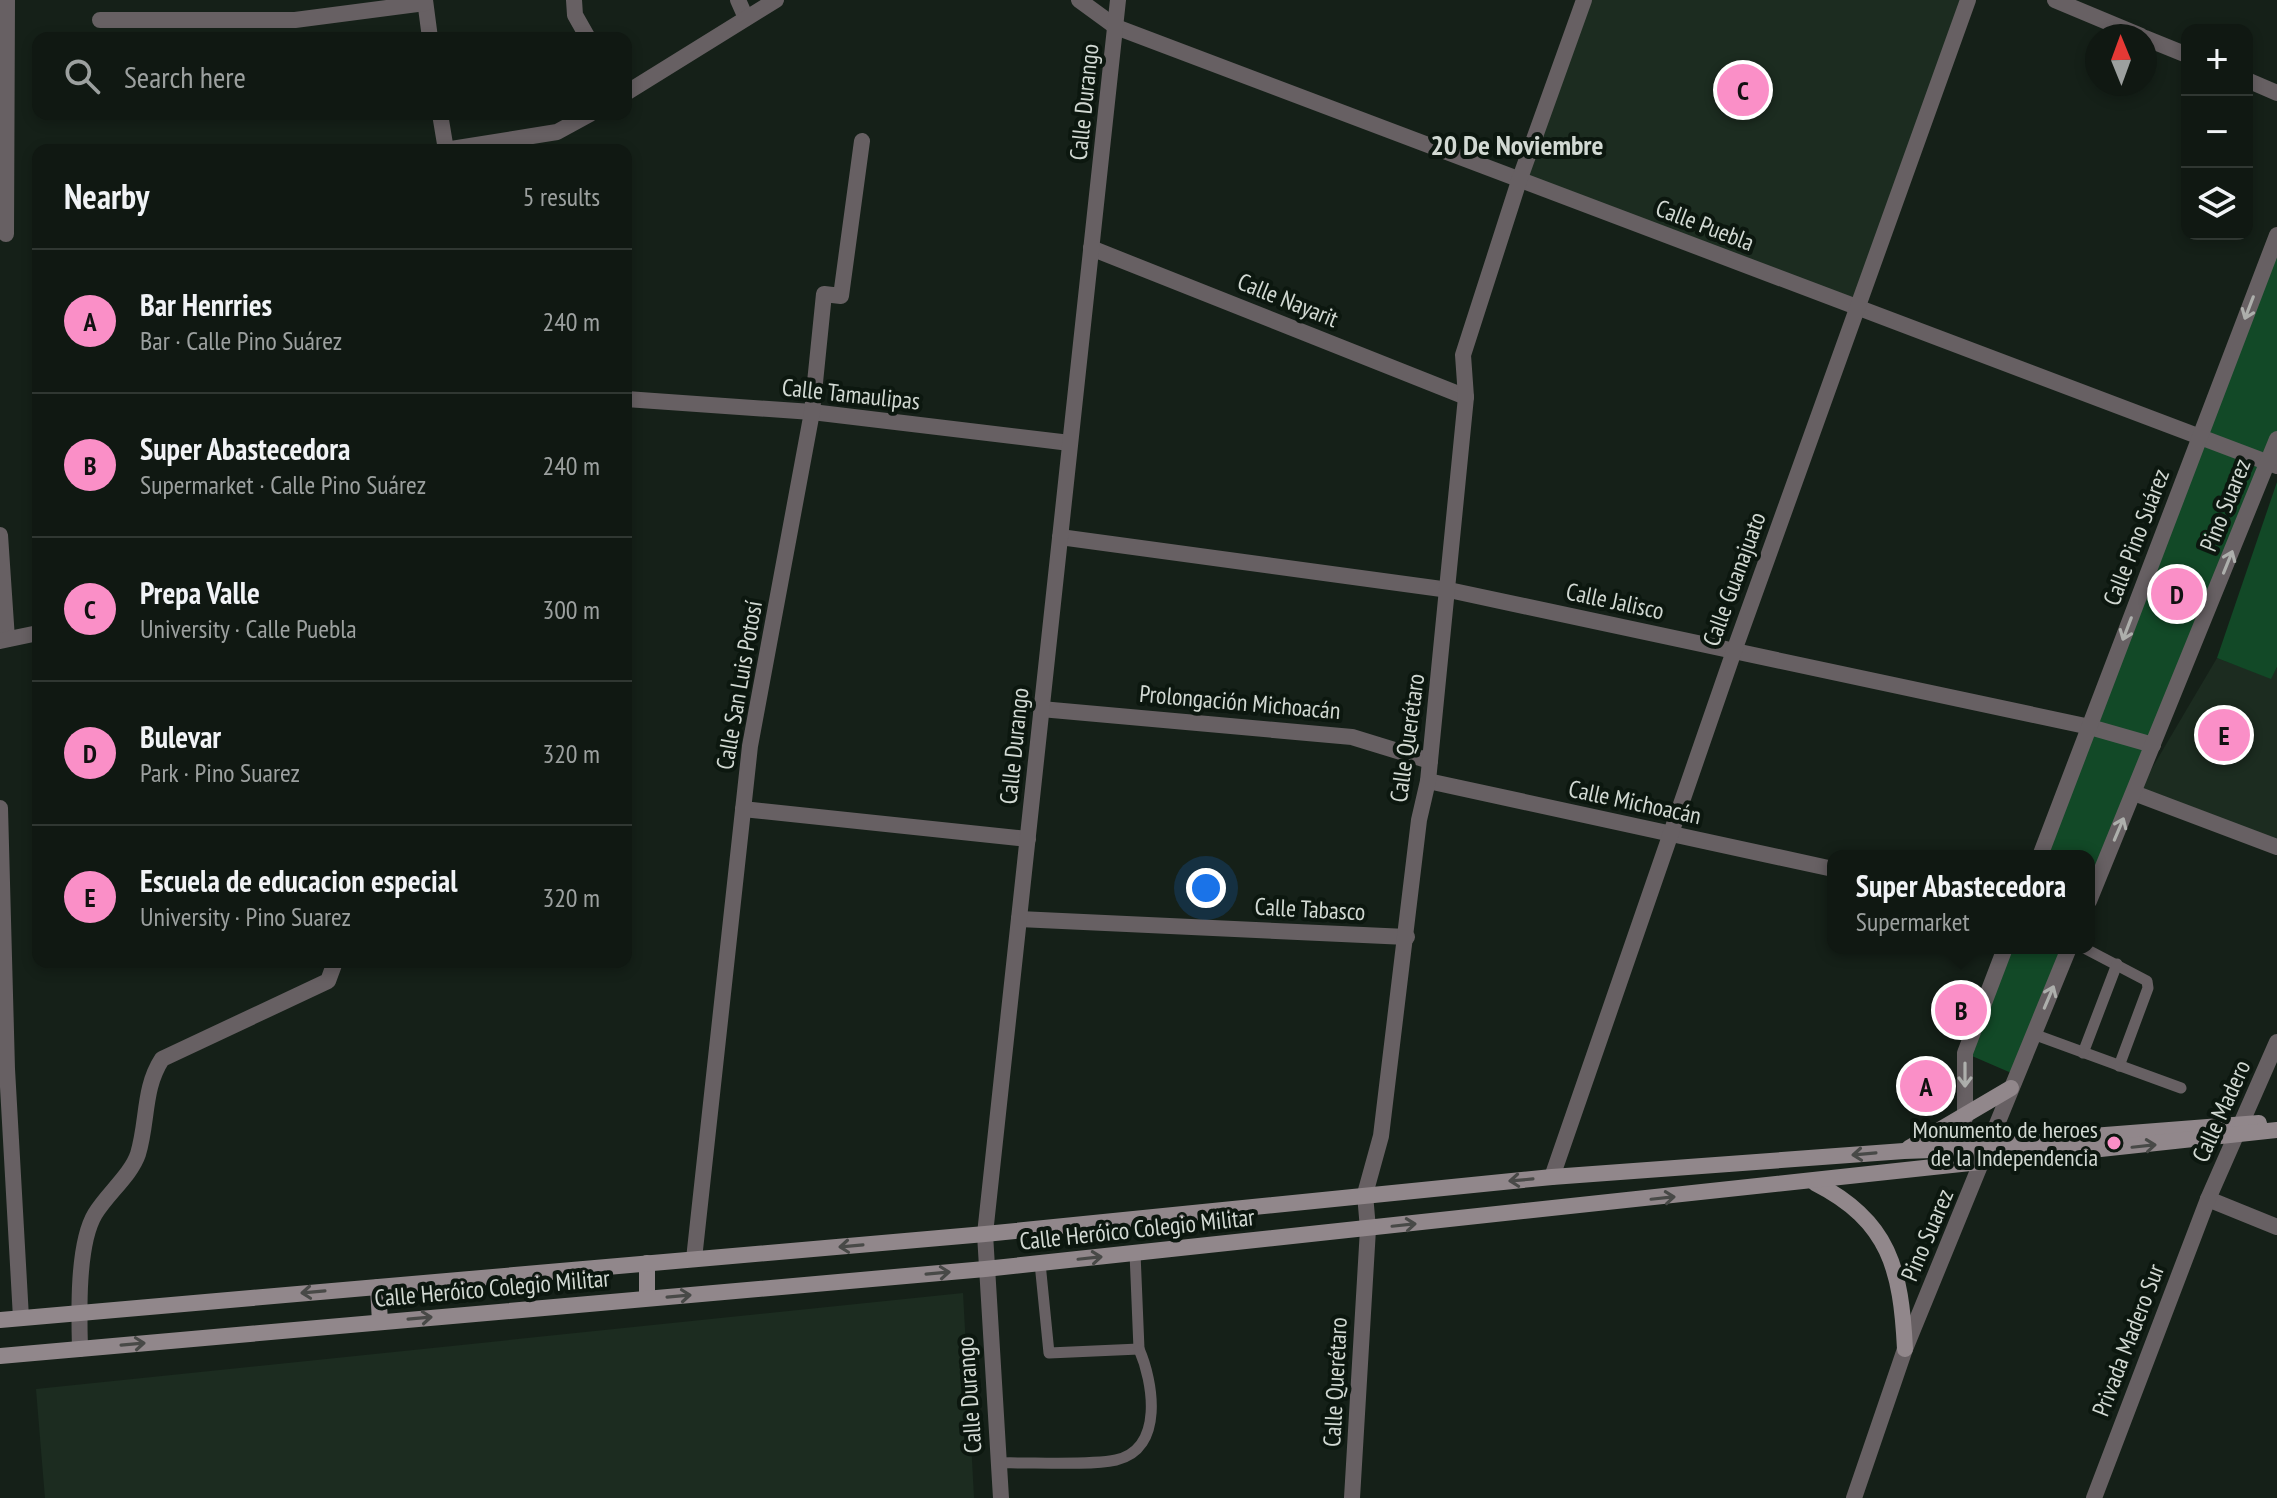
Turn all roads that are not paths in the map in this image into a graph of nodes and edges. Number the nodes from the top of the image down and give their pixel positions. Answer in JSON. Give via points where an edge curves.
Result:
{"nodes":[{"id":1,"x":7,"y":0,"type":"edge"},
{"id":2,"x":574,"y":0,"type":"edge"},
{"id":3,"x":738,"y":0,"type":"edge"},
{"id":4,"x":776,"y":0,"type":"edge"},
{"id":5,"x":1079,"y":0,"type":"edge"},
{"id":6,"x":1118,"y":0,"type":"edge"},
{"id":7,"x":1584,"y":0,"type":"edge"},
{"id":8,"x":1968,"y":0,"type":"edge"},
{"id":9,"x":2055,"y":0,"type":"edge"},
{"id":10,"x":425,"y":2,"type":"edge"},
{"id":11,"x":746,"y":18,"type":"junction"},
{"id":12,"x":100,"y":20,"type":"dead end"},
{"id":13,"x":2112,"y":24,"type":"edge"},
{"id":14,"x":1116,"y":27,"type":"junction"},
{"id":15,"x":429,"y":32,"type":"edge"},
{"id":16,"x":585,"y":32,"type":"edge"},
{"id":17,"x":2157,"y":43,"type":"edge"},
{"id":18,"x":2181,"y":53,"type":"edge"},
{"id":19,"x":2253,"y":83,"type":"edge"},
{"id":20,"x":632,"y":89,"type":"edge"},
{"id":21,"x":2277,"y":93,"type":"edge"},
{"id":22,"x":441,"y":120,"type":"edge"},
{"id":23,"x":579,"y":120,"type":"edge"},
{"id":24,"x":862,"y":141,"type":"dead end"},
{"id":25,"x":444,"y":144,"type":"edge"},
{"id":26,"x":482,"y":144,"type":"edge"},
{"id":27,"x":3,"y":167,"type":"edge"},
{"id":28,"x":1519,"y":181,"type":"junction"},
{"id":29,"x":6,"y":234,"type":"dead end"},
{"id":30,"x":2277,"y":235,"type":"edge"},
{"id":31,"x":1091,"y":248,"type":"junction"},
{"id":32,"x":1857,"y":308,"type":"junction"},
{"id":33,"x":1466,"y":397,"type":"junction"},
{"id":34,"x":632,"y":399,"type":"edge"},
{"id":35,"x":812,"y":412,"type":"junction"},
{"id":36,"x":2200,"y":437,"type":"junction"},
{"id":37,"x":2277,"y":439,"type":"edge"},
{"id":38,"x":1070,"y":443,"type":"junction"},
{"id":39,"x":2273,"y":464,"type":"edge"},
{"id":40,"x":0,"y":535,"type":"edge"},
{"id":41,"x":1060,"y":537,"type":"junction"},
{"id":42,"x":1449,"y":590,"type":"junction"},
{"id":43,"x":32,"y":634,"type":"edge"},
{"id":44,"x":4,"y":640,"type":"edge"},
{"id":45,"x":1734,"y":651,"type":"junction"},
{"id":46,"x":1041,"y":709,"type":"junction"},
{"id":47,"x":2090,"y":727,"type":"junction"},
{"id":48,"x":2153,"y":745,"type":"junction"},
{"id":49,"x":1430,"y":761,"type":"junction"},
{"id":50,"x":1428,"y":781,"type":"junction"},
{"id":51,"x":2134,"y":793,"type":"junction"},
{"id":52,"x":0,"y":808,"type":"edge"},
{"id":53,"x":743,"y":809,"type":"junction"},
{"id":54,"x":1670,"y":835,"type":"junction"},
{"id":55,"x":1028,"y":839,"type":"junction"},
{"id":56,"x":2277,"y":847,"type":"edge"},
{"id":57,"x":2042,"y":850,"type":"edge"},
{"id":58,"x":1827,"y":868,"type":"edge"},
{"id":59,"x":2095,"y":887,"type":"edge"},
{"id":60,"x":1019,"y":919,"type":"junction"},
{"id":61,"x":1407,"y":937,"type":"junction"},
{"id":62,"x":2095,"y":953,"type":"edge"},
{"id":63,"x":2003,"y":954,"type":"edge"},
{"id":64,"x":2066,"y":954,"type":"edge"},
{"id":65,"x":2117,"y":964,"type":"junction"},
{"id":66,"x":333,"y":968,"type":"edge"},
{"id":67,"x":2033,"y":1034,"type":"junction"},
{"id":68,"x":2277,"y":1042,"type":"edge"},
{"id":69,"x":2083,"y":1053,"type":"junction"},
{"id":70,"x":2119,"y":1066,"type":"junction"},
{"id":71,"x":3,"y":1069,"type":"edge"},
{"id":72,"x":2011,"y":1088,"type":"junction"},
{"id":73,"x":2181,"y":1088,"type":"dead end"},
{"id":74,"x":1965,"y":1118,"type":"junction"},
{"id":75,"x":2277,"y":1123,"type":"edge"},
{"id":76,"x":2240,"y":1130,"type":"junction"},
{"id":77,"x":2277,"y":1130,"type":"edge"},
{"id":78,"x":1990,"y":1148,"type":"junction"},
{"id":79,"x":1904,"y":1151,"type":"junction"},
{"id":80,"x":1779,"y":1162,"type":"junction"},
{"id":81,"x":1982,"y":1164,"type":"junction"},
{"id":82,"x":1552,"y":1177,"type":"junction"},
{"id":83,"x":1814,"y":1182,"type":"junction"},
{"id":84,"x":1781,"y":1185,"type":"junction"},
{"id":85,"x":1365,"y":1194,"type":"junction"},
{"id":86,"x":2208,"y":1199,"type":"junction"},
{"id":87,"x":2277,"y":1227,"type":"edge"},
{"id":88,"x":1368,"y":1229,"type":"junction"},
{"id":89,"x":985,"y":1234,"type":"junction"},
{"id":90,"x":1135,"y":1253,"type":"junction"},
{"id":91,"x":694,"y":1259,"type":"junction"},
{"id":92,"x":647,"y":1263,"type":"junction"},
{"id":93,"x":1040,"y":1263,"type":"junction"},
{"id":94,"x":985,"y":1269,"type":"junction"},
{"id":95,"x":378,"y":1287,"type":"junction"},
{"id":96,"x":647,"y":1298,"type":"junction"},
{"id":97,"x":79,"y":1312,"type":"junction"},
{"id":98,"x":21,"y":1318,"type":"junction"},
{"id":99,"x":0,"y":1320,"type":"edge"},
{"id":100,"x":380,"y":1322,"type":"junction"},
{"id":101,"x":80,"y":1349,"type":"junction"},
{"id":102,"x":1139,"y":1349,"type":"junction"},
{"id":103,"x":1905,"y":1349,"type":"junction"},
{"id":104,"x":0,"y":1356,"type":"edge"},
{"id":105,"x":998,"y":1463,"type":"junction"},
{"id":106,"x":1001,"y":1498,"type":"edge"},
{"id":107,"x":1352,"y":1498,"type":"edge"},
{"id":108,"x":1854,"y":1498,"type":"edge"},
{"id":109,"x":2094,"y":1498,"type":"edge"}],
"edges":[{"from":1,"to":27,"type":"street"},
{"from":2,"to":16,"type":"street"},
{"from":3,"to":11,"type":"street"},
{"from":4,"to":11,"type":"street"},
{"from":5,"to":14,"type":"street","name":"Calle Puebla"},
{"from":6,"to":14,"type":"street","name":"Calle Durango"},
{"from":7,"to":28,"type":"street","name":"Calle Querétaro"},
{"from":8,"to":32,"type":"street","name":"Calle Guanajuato"},
{"from":9,"to":13,"type":"street"},
{"from":10,"to":12,"type":"street","via":[[295,20]]},
{"from":10,"to":15,"type":"street"},
{"from":11,"to":20,"type":"street"},
{"from":14,"to":28,"type":"street","name":"Calle Puebla"},
{"from":14,"to":31,"type":"street","name":"Calle Durango"},
{"from":17,"to":18,"type":"street"},
{"from":19,"to":21,"type":"street"},
{"from":22,"to":25,"type":"street"},
{"from":23,"to":26,"type":"street","via":[[557,132]]},
{"from":24,"to":35,"type":"street","name":"Calle San Luis Potosí","via":[[841,296],[824,294]]},
{"from":27,"to":29,"type":"street"},
{"from":28,"to":32,"type":"street","name":"Calle Puebla"},
{"from":28,"to":33,"type":"street","name":"Calle Querétaro","via":[[1463,355]]},
{"from":30,"to":36,"type":"street","name":"Calle Pino Suárez","one_way":true},
{"from":31,"to":33,"type":"street","name":"Calle Nayarit"},
{"from":31,"to":38,"type":"street","name":"Calle Durango"},
{"from":32,"to":36,"type":"street","name":"Calle Puebla"},
{"from":32,"to":45,"type":"street","name":"Calle Guanajuato"},
{"from":33,"to":42,"type":"street","name":"Calle Querétaro"},
{"from":34,"to":35,"type":"street","name":"Calle Tamaulipas"},
{"from":35,"to":38,"type":"street","name":"Calle Tamaulipas"},
{"from":35,"to":53,"type":"street","name":"Calle San Luis Potosí"},
{"from":36,"to":39,"type":"street","name":"Calle Puebla"},
{"from":36,"to":47,"type":"street","name":"Calle Pino Suárez","one_way":true},
{"from":37,"to":39,"type":"street","name":"Pino Suarez"},
{"from":38,"to":41,"type":"street","name":"Calle Durango"},
{"from":48,"to":39,"type":"street","name":"Pino Suarez","one_way":true},
{"from":40,"to":44,"type":"street"},
{"from":41,"to":42,"type":"street","name":"Calle Jalisco"},
{"from":41,"to":46,"type":"street","name":"Calle Durango"},
{"from":42,"to":45,"type":"street","name":"Calle Jalisco"},
{"from":42,"to":49,"type":"street","name":"Calle Querétaro"},
{"from":43,"to":44,"type":"street"},
{"from":45,"to":47,"type":"street","name":"Calle Jalisco"},
{"from":45,"to":54,"type":"street","name":"Calle Guanajuato"},
{"from":46,"to":49,"type":"street","name":"Prolongación Michoacán","via":[[1352,737]]},
{"from":46,"to":55,"type":"street","name":"Calle Durango"},
{"from":47,"to":48,"type":"street","name":"Calle Jalisco"},
{"from":47,"to":57,"type":"street","name":"Calle Pino Suárez"},
{"from":48,"to":51,"type":"street","name":"Pino Suarez"},
{"from":49,"to":50,"type":"street","name":"Calle Querétaro"},
{"from":50,"to":54,"type":"street","name":"Calle Michoacán"},
{"from":50,"to":61,"type":"street","name":"Calle Querétaro"},
{"from":51,"to":56,"type":"street"},
{"from":59,"to":51,"type":"street","name":"Pino Suarez","one_way":true},
{"from":52,"to":71,"type":"street"},
{"from":53,"to":55,"type":"street"},
{"from":53,"to":91,"type":"street","name":"Calle San Luis Potosí"},
{"from":54,"to":58,"type":"street","name":"Calle Michoacán"},
{"from":54,"to":82,"type":"street","name":"Calle Guanajuato"},
{"from":55,"to":60,"type":"street","name":"Calle Durango"},
{"from":60,"to":61,"type":"street","name":"Calle Tabasco"},
{"from":60,"to":89,"type":"street","name":"Calle Durango"},
{"from":61,"to":85,"type":"street","name":"Calle Querétaro","via":[[1381,1136]]},
{"from":62,"to":65,"type":"lane"},
{"from":63,"to":74,"type":"street","one_way":true,"via":[[1965,1053]]},
{"from":67,"to":64,"type":"street","name":"Pino Suarez","one_way":true},
{"from":65,"to":69,"type":"lane"},
{"from":65,"to":70,"type":"lane","via":[[2141,976],[2148,988]]},
{"from":66,"to":97,"type":"street","via":[[328,981],[162,1059],[151,1075],[137,1156],[93,1217]]},
{"from":67,"to":69,"type":"lane"},
{"from":67,"to":72,"type":"street","name":"Pino Suarez"},
{"from":68,"to":76,"type":"street","name":"Calle Madero"},
{"from":69,"to":70,"type":"lane"},
{"from":70,"to":73,"type":"lane"},
{"from":71,"to":98,"type":"street"},
{"from":72,"to":74,"type":"main road"},
{"from":72,"to":78,"type":"street","name":"Pino Suarez"},
{"from":74,"to":79,"type":"main road"},
{"from":75,"to":76,"type":"main road","name":"Calle Heróico Colegio Militar"},
{"from":76,"to":77,"type":"main road","name":"Calle Heróico Colegio Militar"},
{"from":76,"to":78,"type":"main road","name":"Calle Heróico Colegio Militar","via":[[2041,1140]]},
{"from":81,"to":76,"type":"main road","name":"Calle Heróico Colegio Militar","one_way":true},
{"from":76,"to":86,"type":"street","name":"Calle Madero"},
{"from":78,"to":79,"type":"main road","name":"Calle Heróico Colegio Militar"},
{"from":78,"to":81,"type":"street","name":"Pino Suarez"},
{"from":79,"to":80,"type":"main road","name":"Calle Heróico Colegio Militar","one_way":true},
{"from":80,"to":82,"type":"main road","name":"Calle Heróico Colegio Militar"},
{"from":80,"to":84,"type":"main road"},
{"from":81,"to":83,"type":"main road","name":"Calle Heróico Colegio Militar"},
{"from":81,"to":103,"type":"street","name":"Pino Suarez"},
{"from":82,"to":85,"type":"main road","name":"Calle Heróico Colegio Militar","one_way":true},
{"from":83,"to":84,"type":"main road","name":"Calle Heróico Colegio Militar"},
{"from":83,"to":103,"type":"main road","via":[[1842,1196],[1882,1235],[1898,1283]]},
{"from":88,"to":84,"type":"main road","name":"Calle Heróico Colegio Militar","one_way":true},
{"from":85,"to":88,"type":"street","name":"Calle Querétaro"},
{"from":85,"to":89,"type":"main road","name":"Calle Heróico Colegio Militar"},
{"from":86,"to":87,"type":"street"},
{"from":86,"to":109,"type":"street","name":"Privada Madero Sur"},
{"from":88,"to":90,"type":"main road","name":"Calle Heróico Colegio Militar"},
{"from":88,"to":107,"type":"street","name":"Calle Querétaro"},
{"from":89,"to":91,"type":"main road","name":"Calle Heróico Colegio Militar","one_way":true},
{"from":89,"to":94,"type":"street","name":"Calle Durango"},
{"from":93,"to":90,"type":"main road","name":"Calle Heróico Colegio Militar","one_way":true},
{"from":90,"to":102,"type":"lane"},
{"from":91,"to":92,"type":"main road","name":"Calle Heróico Colegio Militar"},
{"from":92,"to":95,"type":"main road","name":"Calle Heróico Colegio Militar"},
{"from":92,"to":96,"type":"main road"},
{"from":93,"to":94,"type":"main road","name":"Calle Heróico Colegio Militar"},
{"from":93,"to":102,"type":"lane","via":[[1049,1353]]},
{"from":96,"to":94,"type":"main road","name":"Calle Heróico Colegio Militar","one_way":true},
{"from":94,"to":105,"type":"street","name":"Calle Durango"},
{"from":95,"to":97,"type":"main road","name":"Calle Heróico Colegio Militar","one_way":true},
{"from":95,"to":100,"type":"main road"},
{"from":100,"to":96,"type":"main road","name":"Calle Heróico Colegio Militar","one_way":true},
{"from":97,"to":98,"type":"main road","name":"Calle Heróico Colegio Militar"},
{"from":97,"to":101,"type":"street"},
{"from":98,"to":99,"type":"main road","name":"Calle Heróico Colegio Militar"},
{"from":101,"to":100,"type":"main road","name":"Calle Heróico Colegio Militar","one_way":true},
{"from":101,"to":104,"type":"main road","name":"Calle Heróico Colegio Militar"},
{"from":102,"to":105,"type":"lane","via":[[1151,1374],[1152,1398],[1147,1434],[1136,1448],[1118,1460]]},
{"from":103,"to":108,"type":"street","name":"Pino Suarez"},
{"from":105,"to":106,"type":"street","name":"Calle Durango"}]}
